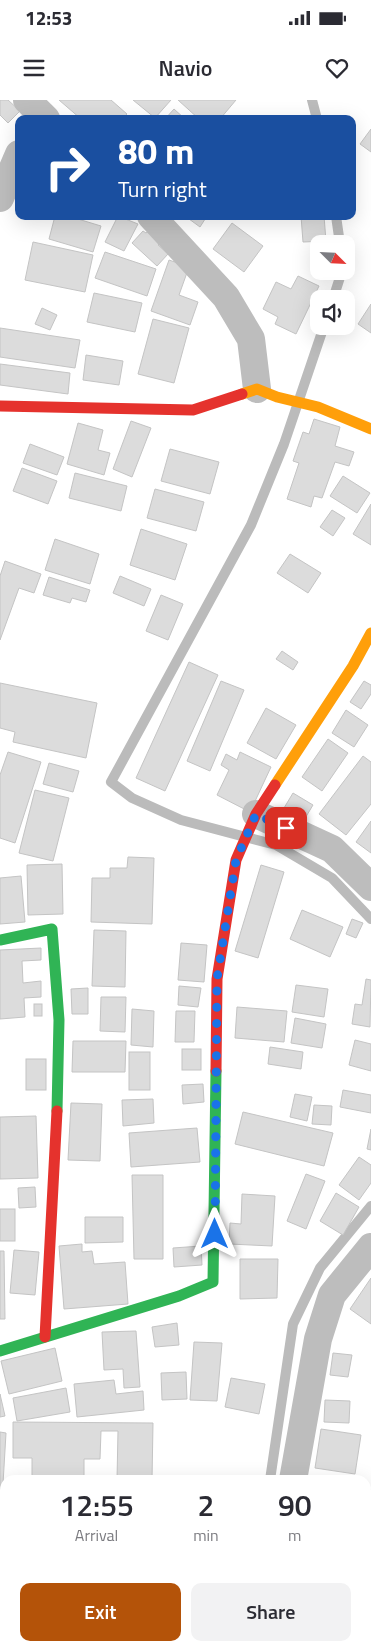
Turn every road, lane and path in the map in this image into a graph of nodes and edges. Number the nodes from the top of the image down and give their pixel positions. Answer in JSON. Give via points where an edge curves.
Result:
{"nodes":[{"id":1,"x":15,"y":163,"type":"edge"},
{"id":2,"x":0,"y":198,"type":"edge"},
{"id":3,"x":155,"y":220,"type":"edge"},
{"id":4,"x":267,"y":393,"type":"junction"},
{"id":5,"x":0,"y":406,"type":"edge"},
{"id":6,"x":371,"y":429,"type":"edge"},
{"id":7,"x":371,"y":633,"type":"edge"},
{"id":8,"x":256,"y":814,"type":"junction"},
{"id":9,"x":371,"y":887,"type":"edge"},
{"id":10,"x":0,"y":940,"type":"edge"},
{"id":11,"x":371,"y":1247,"type":"edge"},
{"id":12,"x":45,"y":1337,"type":"junction"},
{"id":13,"x":0,"y":1351,"type":"edge"},
{"id":14,"x":294,"y":1475,"type":"edge"}],
"edges":[{"from":1,"to":2,"type":"street"},
{"from":3,"to":4,"type":"street","via":[[226,297],[251,339]]},
{"from":4,"to":5,"type":"street","via":[[193,410]]},
{"from":4,"to":6,"type":"street","via":[[318,407]]},
{"from":7,"to":8,"type":"street","via":[[353,666]]},
{"from":8,"to":9,"type":"street","via":[[332,849]]},
{"from":8,"to":12,"type":"street","via":[[236,860],[217,979],[213,1282],[180,1296]]},
{"from":10,"to":12,"type":"street","via":[[52,929],[58,1029],[57,1114]]},
{"from":11,"to":14,"type":"street","via":[[332,1295],[318,1338]]},
{"from":12,"to":13,"type":"street"}]}
